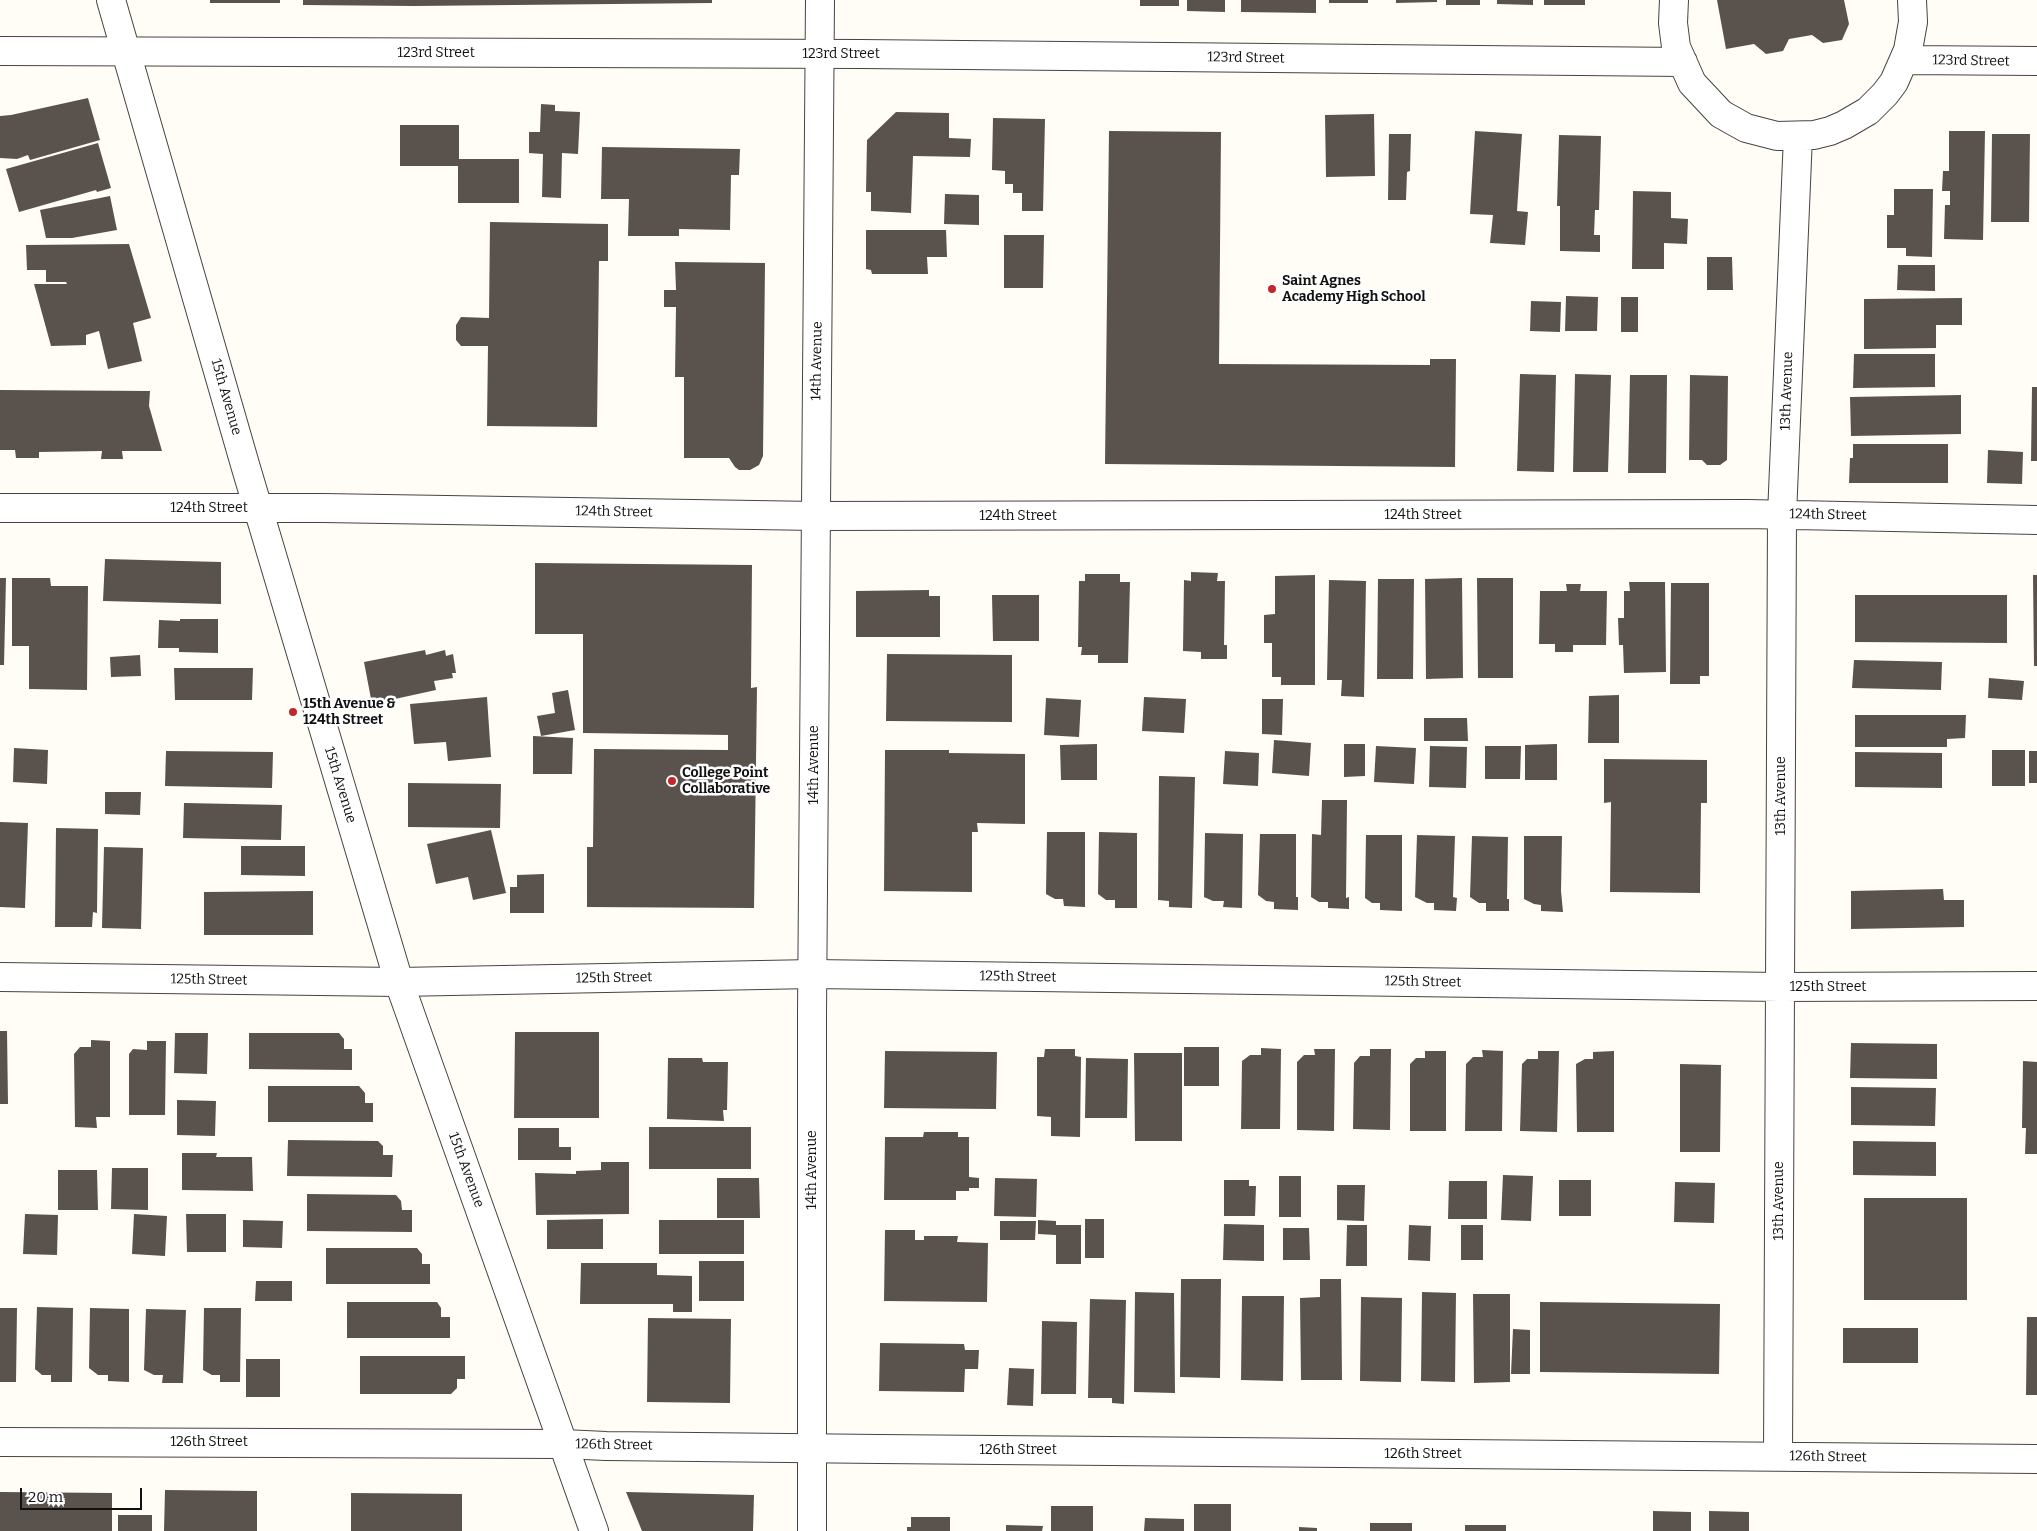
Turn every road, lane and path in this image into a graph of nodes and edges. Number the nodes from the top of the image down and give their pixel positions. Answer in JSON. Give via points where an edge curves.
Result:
{"nodes":[{"id":1,"x":111,"y":0,"type":"edge"},
{"id":2,"x":820,"y":0,"type":"edge"},
{"id":3,"x":1674,"y":0,"type":"edge"},
{"id":4,"x":1912,"y":0,"type":"edge"},
{"id":5,"x":0,"y":51,"type":"edge"},
{"id":6,"x":126,"y":52,"type":"junction"},
{"id":7,"x":820,"y":54,"type":"junction"},
{"id":8,"x":1905,"y":60,"type":"junction"},
{"id":9,"x":2037,"y":61,"type":"edge"},
{"id":10,"x":1683,"y":62,"type":"junction"},
{"id":11,"x":1798,"y":136,"type":"junction"},
{"id":12,"x":0,"y":508,"type":"edge"},
{"id":13,"x":258,"y":508,"type":"junction"},
{"id":14,"x":1782,"y":515,"type":"junction"},
{"id":15,"x":816,"y":516,"type":"junction"},
{"id":16,"x":2037,"y":520,"type":"edge"},
{"id":17,"x":813,"y":974,"type":"junction"},
{"id":18,"x":0,"y":978,"type":"edge"},
{"id":19,"x":399,"y":982,"type":"junction"},
{"id":20,"x":2037,"y":986,"type":"edge"},
{"id":21,"x":1780,"y":987,"type":"junction"},
{"id":22,"x":0,"y":1442,"type":"edge"},
{"id":23,"x":563,"y":1444,"type":"junction"},
{"id":24,"x":812,"y":1448,"type":"junction"},
{"id":25,"x":1778,"y":1456,"type":"junction"},
{"id":26,"x":2037,"y":1459,"type":"edge"},
{"id":27,"x":594,"y":1531,"type":"edge"},
{"id":28,"x":812,"y":1531,"type":"edge"}],
"edges":[{"from":1,"to":6,"type":"street","name":"15th Avenue"},
{"from":2,"to":7,"type":"street","name":"14th Avenue"},
{"from":3,"to":10,"type":"street","via":[[1676,47]]},
{"from":4,"to":8,"type":"street","via":[[1912,22]]},
{"from":5,"to":6,"type":"street","name":"123rd Street"},
{"from":6,"to":7,"type":"street","name":"123rd Street"},
{"from":6,"to":13,"type":"street","name":"15th Avenue"},
{"from":7,"to":10,"type":"street","name":"123rd Street"},
{"from":7,"to":15,"type":"street","name":"14th Avenue"},
{"from":8,"to":9,"type":"street","name":"123rd Street"},
{"from":8,"to":11,"type":"street","via":[[1894,82],[1868,111],[1830,131]]},
{"from":10,"to":11,"type":"street","via":[[1692,83],[1721,114],[1746,128],[1777,136]]},
{"from":11,"to":14,"type":"street","name":"13th Avenue"},
{"from":12,"to":13,"type":"street","name":"124th Street"},
{"from":13,"to":15,"type":"street","name":"124th Street"},
{"from":13,"to":19,"type":"street","name":"15th Avenue"},
{"from":14,"to":15,"type":"street","name":"124th Street"},
{"from":14,"to":16,"type":"street","name":"124th Street"},
{"from":14,"to":21,"type":"street","name":"13th Avenue"},
{"from":15,"to":17,"type":"street","name":"14th Avenue"},
{"from":17,"to":19,"type":"street","name":"125th Street"},
{"from":17,"to":21,"type":"street","name":"125th Street"},
{"from":17,"to":24,"type":"street","name":"14th Avenue"},
{"from":18,"to":19,"type":"street","name":"125th Street"},
{"from":19,"to":23,"type":"street","name":"15th Avenue"},
{"from":20,"to":21,"type":"street","name":"125th Street"},
{"from":21,"to":25,"type":"street","name":"13th Avenue"},
{"from":22,"to":23,"type":"street","name":"126th Street"},
{"from":23,"to":24,"type":"street","name":"126th Street"},
{"from":23,"to":27,"type":"street","name":"15th Avenue"},
{"from":24,"to":25,"type":"street","name":"126th Street"},
{"from":24,"to":28,"type":"street","name":"14th Avenue"},
{"from":25,"to":26,"type":"street","name":"126th Street"}]}
